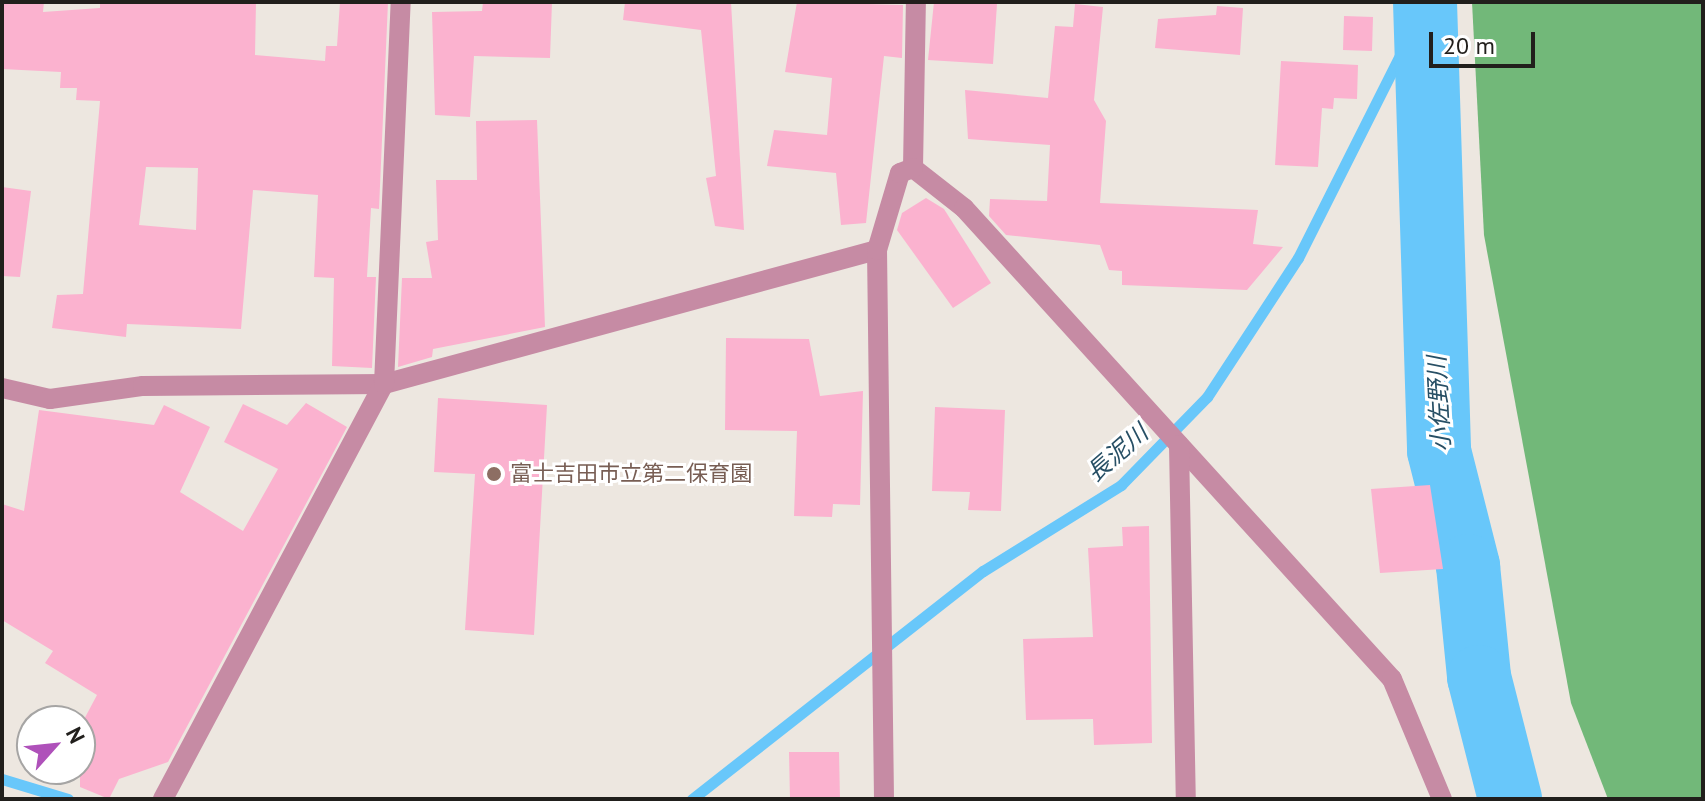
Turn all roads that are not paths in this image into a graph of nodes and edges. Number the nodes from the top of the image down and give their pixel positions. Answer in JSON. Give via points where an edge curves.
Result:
{"nodes":[{"id":1,"x":401,"y":2,"type":"edge"},
{"id":2,"x":916,"y":2,"type":"edge"},
{"id":3,"x":913,"y":168,"type":"junction"},
{"id":4,"x":877,"y":250,"type":"junction"},
{"id":5,"x":384,"y":384,"type":"junction"},
{"id":6,"x":2,"y":388,"type":"edge"},
{"id":7,"x":1179,"y":445,"type":"junction"},
{"id":8,"x":163,"y":799,"type":"edge"},
{"id":9,"x":884,"y":799,"type":"edge"},
{"id":10,"x":1186,"y":799,"type":"edge"},
{"id":11,"x":1442,"y":799,"type":"edge"}],
"edges":[{"from":1,"to":5,"type":"street"},
{"from":2,"to":3,"type":"street"},
{"from":3,"to":4,"type":"street","via":[[900,173]]},
{"from":3,"to":7,"type":"street","via":[[964,208]]},
{"from":4,"to":5,"type":"street"},
{"from":4,"to":9,"type":"street"},
{"from":5,"to":6,"type":"street","via":[[143,386],[50,399]]},
{"from":5,"to":8,"type":"street"},
{"from":7,"to":10,"type":"street"},
{"from":7,"to":11,"type":"street","via":[[1392,679]]}]}
